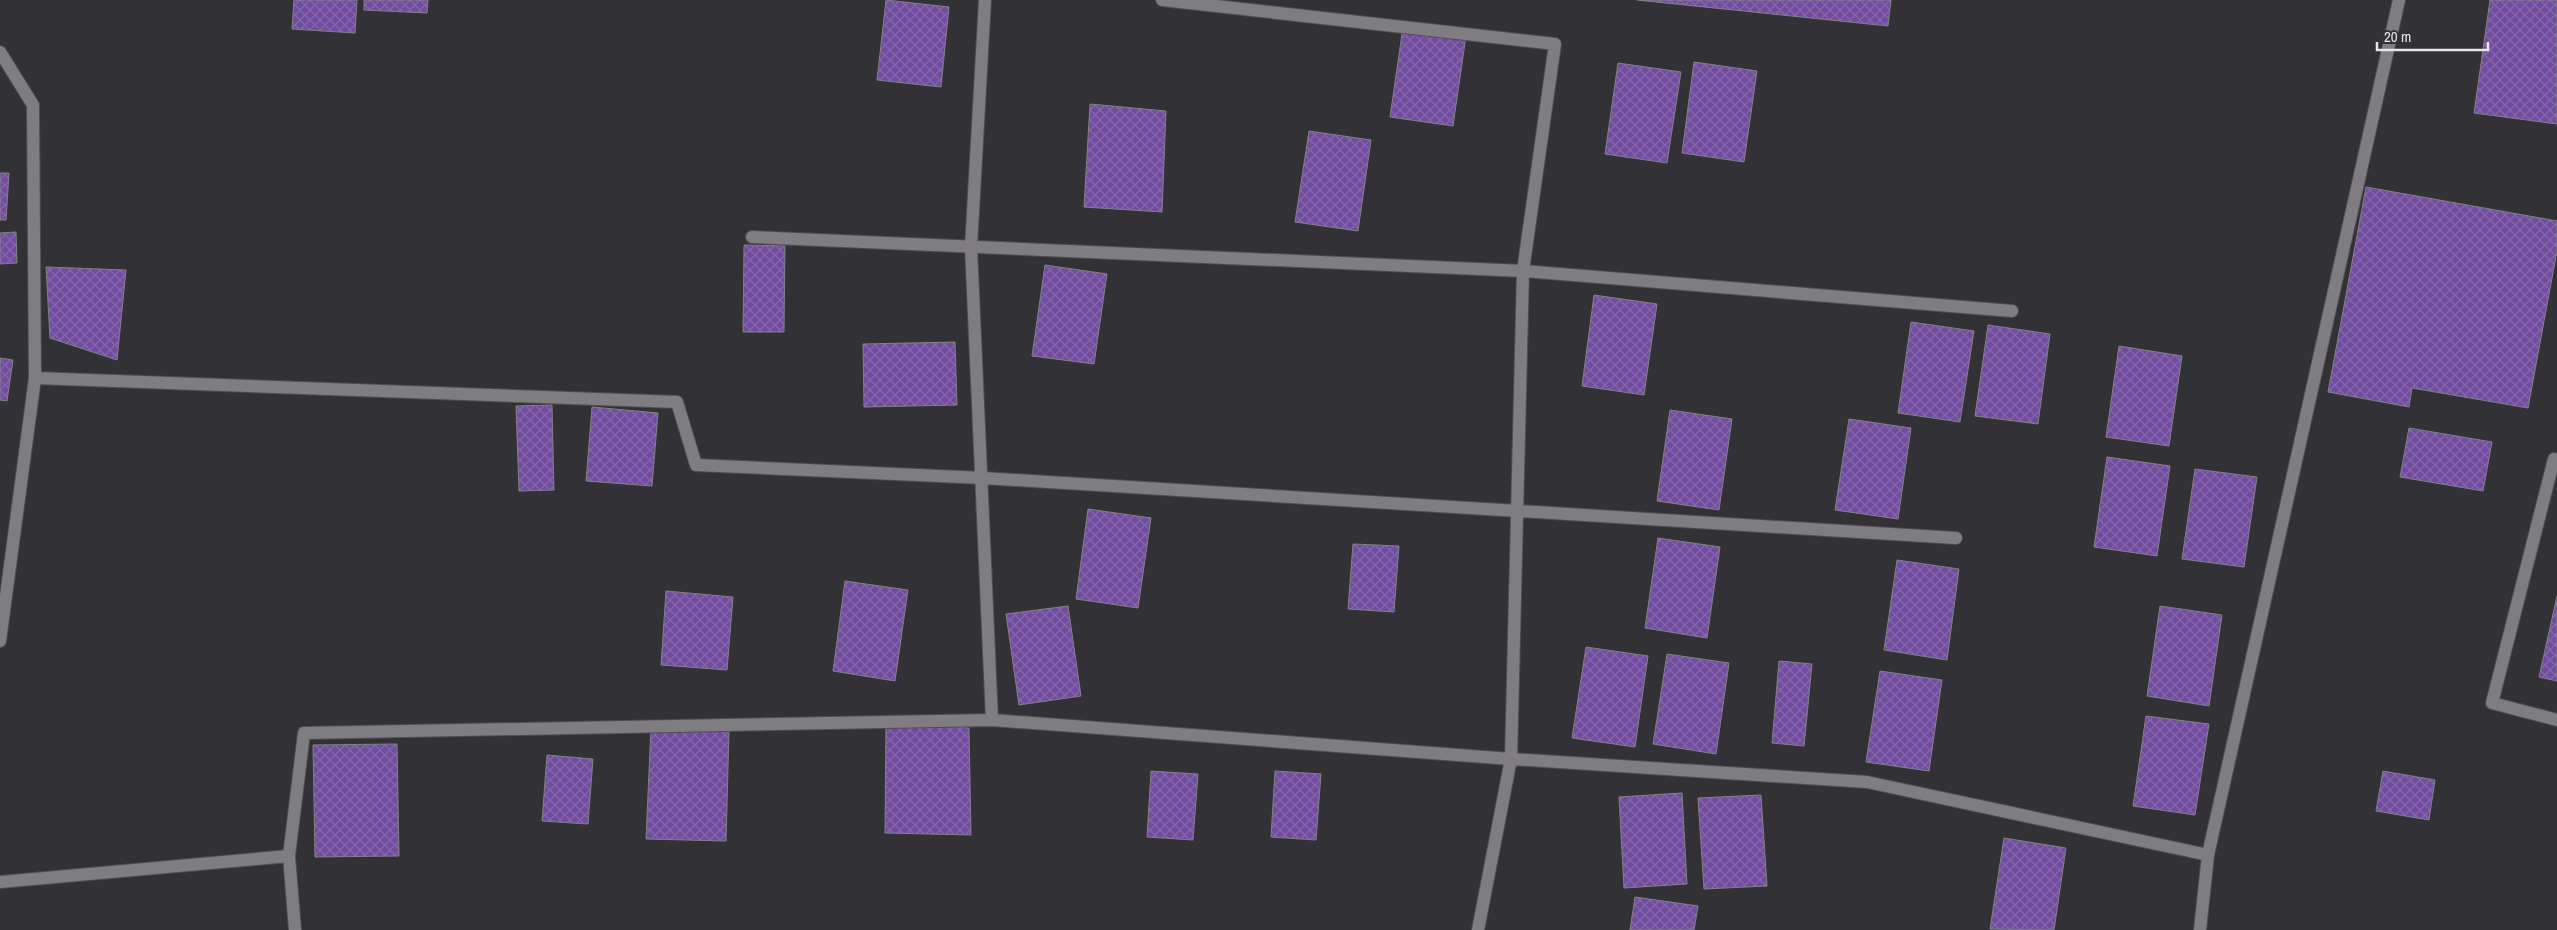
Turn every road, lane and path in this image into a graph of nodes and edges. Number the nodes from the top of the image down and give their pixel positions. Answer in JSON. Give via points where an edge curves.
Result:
{"nodes":[{"id":1,"x":985,"y":0,"type":"edge"},
{"id":2,"x":1162,"y":0,"type":"edge"},
{"id":3,"x":2399,"y":0,"type":"edge"},
{"id":4,"x":0,"y":52,"type":"edge"},
{"id":5,"x":752,"y":237,"type":"dead end"},
{"id":6,"x":971,"y":247,"type":"junction"},
{"id":7,"x":1523,"y":271,"type":"junction"},
{"id":8,"x":2012,"y":311,"type":"dead end"},
{"id":9,"x":35,"y":378,"type":"junction"},
{"id":10,"x":2554,"y":459,"type":"dead end"},
{"id":11,"x":983,"y":478,"type":"junction"},
{"id":12,"x":1517,"y":511,"type":"junction"},
{"id":13,"x":1956,"y":538,"type":"dead end"},
{"id":14,"x":0,"y":641,"type":"edge"},
{"id":15,"x":992,"y":720,"type":"junction"},
{"id":16,"x":2557,"y":720,"type":"edge"},
{"id":17,"x":1511,"y":759,"type":"junction"},
{"id":18,"x":2208,"y":855,"type":"junction"},
{"id":19,"x":289,"y":856,"type":"junction"},
{"id":20,"x":0,"y":882,"type":"edge"},
{"id":21,"x":295,"y":930,"type":"edge"},
{"id":22,"x":1478,"y":930,"type":"edge"},
{"id":23,"x":2200,"y":930,"type":"edge"}],
"edges":[{"from":1,"to":6,"type":"street"},
{"from":2,"to":7,"type":"street","via":[[1555,44]]},
{"from":3,"to":18,"type":"street"},
{"from":4,"to":9,"type":"street","via":[[33,105]]},
{"from":5,"to":6,"type":"street"},
{"from":6,"to":7,"type":"street"},
{"from":6,"to":11,"type":"street"},
{"from":7,"to":8,"type":"street"},
{"from":7,"to":12,"type":"street"},
{"from":9,"to":11,"type":"street","via":[[677,402],[696,465]]},
{"from":9,"to":14,"type":"street"},
{"from":10,"to":16,"type":"street","via":[[2492,703]]},
{"from":11,"to":12,"type":"street"},
{"from":11,"to":15,"type":"street"},
{"from":12,"to":13,"type":"street"},
{"from":12,"to":17,"type":"street"},
{"from":15,"to":17,"type":"street"},
{"from":15,"to":19,"type":"street","via":[[304,733]]},
{"from":17,"to":18,"type":"street","via":[[1867,782]]},
{"from":17,"to":22,"type":"street"},
{"from":18,"to":23,"type":"street"},
{"from":19,"to":20,"type":"street"},
{"from":19,"to":21,"type":"street"}]}
